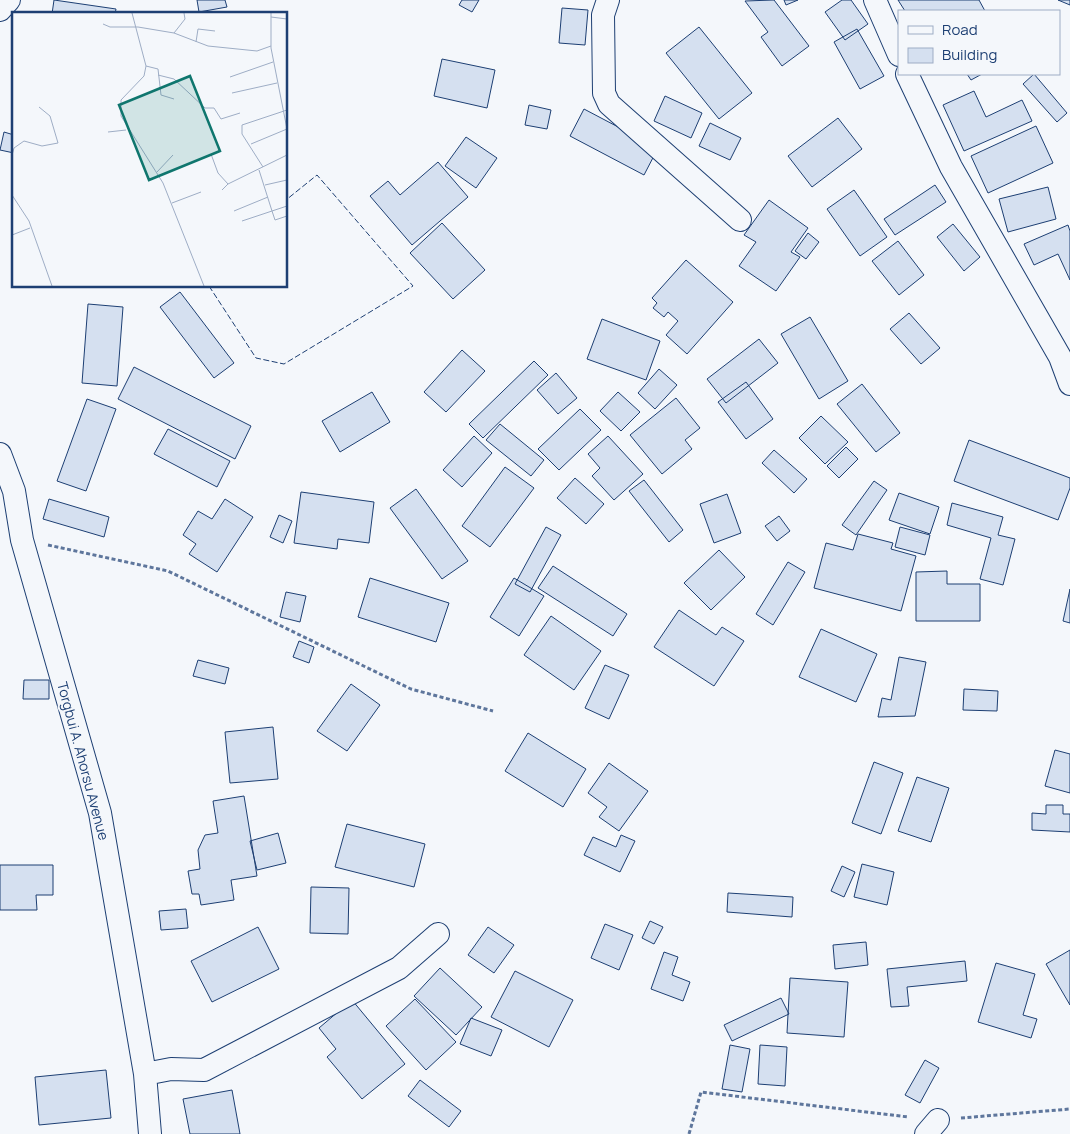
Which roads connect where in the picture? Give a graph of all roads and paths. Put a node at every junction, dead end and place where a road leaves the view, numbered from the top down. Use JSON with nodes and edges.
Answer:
{"nodes":[{"id":1,"x":9,"y":0,"type":"edge"},
{"id":2,"x":608,"y":0,"type":"edge"},
{"id":3,"x":875,"y":0,"type":"edge"},
{"id":4,"x":0,"y":10,"type":"edge"},
{"id":5,"x":898,"y":52,"type":"edge"},
{"id":6,"x":907,"y":75,"type":"edge"},
{"id":7,"x":740,"y":220,"type":"dead end"},
{"id":8,"x":1070,"y":384,"type":"edge"},
{"id":9,"x":0,"y":454,"type":"edge"},
{"id":10,"x":22,"y":540,"type":"junction"},
{"id":11,"x":493,"y":711,"type":"dead end"},
{"id":12,"x":438,"y":934,"type":"dead end"},
{"id":13,"x":145,"y":1074,"type":"junction"},
{"id":14,"x":1070,"y":1109,"type":"edge"},
{"id":15,"x":932,"y":1127,"type":"edge"},
{"id":16,"x":150,"y":1134,"type":"edge"},
{"id":17,"x":689,"y":1134,"type":"edge"}],
"edges":[{"from":1,"to":4,"type":"street"},
{"from":2,"to":7,"type":"street"},
{"from":3,"to":5,"type":"street"},
{"from":6,"to":8,"type":"street"},
{"from":9,"to":10,"type":"street","name":"Torgbui A. Ahorsu Avenue"},
{"from":10,"to":11,"type":"path"},
{"from":10,"to":13,"type":"street","name":"Torgbui A. Ahorsu Avenue"},
{"from":12,"to":13,"type":"street"},
{"from":13,"to":16,"type":"street","name":"Torgbui A. Ahorsu Avenue"},
{"from":14,"to":15,"type":"path"},
{"from":15,"to":17,"type":"path"}]}
